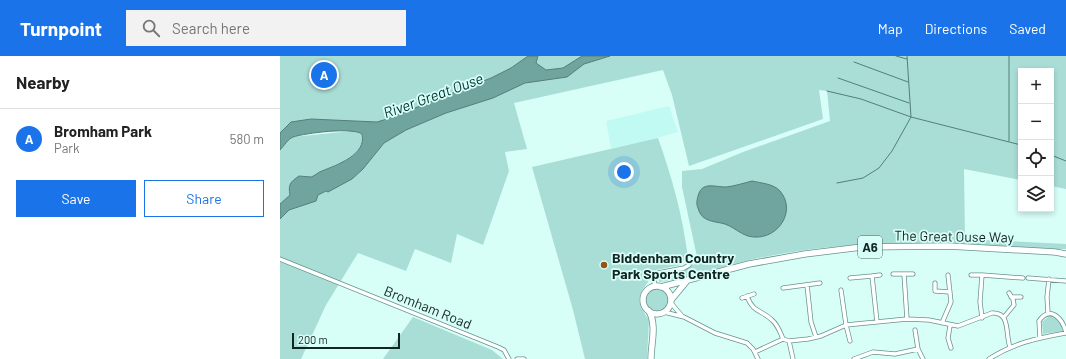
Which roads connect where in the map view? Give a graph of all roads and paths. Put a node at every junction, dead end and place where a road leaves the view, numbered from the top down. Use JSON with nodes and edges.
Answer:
{"nodes":[{"id":1,"x":1066,"y":250,"type":"edge"},
{"id":2,"x":1055,"y":252,"type":"junction"},
{"id":3,"x":1066,"y":254,"type":"edge"},
{"id":4,"x":280,"y":259,"type":"edge"},
{"id":5,"x":689,"y":265,"type":"dead end"},
{"id":6,"x":893,"y":274,"type":"dead end"},
{"id":7,"x":904,"y":274,"type":"junction"},
{"id":8,"x":913,"y":274,"type":"dead end"},
{"id":9,"x":948,"y":275,"type":"dead end"},
{"id":10,"x":971,"y":275,"type":"dead end"},
{"id":11,"x":982,"y":275,"type":"junction"},
{"id":12,"x":872,"y":276,"type":"junction"},
{"id":13,"x":880,"y":276,"type":"dead end"},
{"id":14,"x":850,"y":278,"type":"dead end"},
{"id":15,"x":1023,"y":278,"type":"dead end"},
{"id":16,"x":1028,"y":278,"type":"dead end"},
{"id":17,"x":1049,"y":279,"type":"junction"},
{"id":18,"x":687,"y":281,"type":"junction"},
{"id":19,"x":1066,"y":281,"type":"edge"},
{"id":20,"x":820,"y":283,"type":"dead end"},
{"id":21,"x":934,"y":283,"type":"dead end"},
{"id":22,"x":807,"y":285,"type":"junction"},
{"id":23,"x":658,"y":287,"type":"junction"},
{"id":24,"x":783,"y":288,"type":"dead end"},
{"id":25,"x":841,"y":290,"type":"dead end"},
{"id":26,"x":950,"y":292,"type":"junction"},
{"id":27,"x":1009,"y":293,"type":"dead end"},
{"id":28,"x":754,"y":294,"type":"dead end"},
{"id":29,"x":747,"y":296,"type":"junction"},
{"id":30,"x":1012,"y":297,"type":"junction"},
{"id":31,"x":1021,"y":297,"type":"dead end"},
{"id":32,"x":742,"y":298,"type":"dead end"},
{"id":33,"x":671,"y":302,"type":"junction"},
{"id":34,"x":648,"y":311,"type":"junction"},
{"id":35,"x":663,"y":313,"type":"junction"},
{"id":36,"x":1048,"y":313,"type":"junction"},
{"id":37,"x":684,"y":317,"type":"junction"},
{"id":38,"x":1004,"y":317,"type":"junction"},
{"id":39,"x":982,"y":318,"type":"junction"},
{"id":40,"x":907,"y":319,"type":"junction"},
{"id":41,"x":877,"y":322,"type":"junction"},
{"id":42,"x":942,"y":324,"type":"junction"},
{"id":43,"x":846,"y":325,"type":"junction"},
{"id":44,"x":950,"y":326,"type":"junction"},
{"id":45,"x":653,"y":328,"type":"junction"},
{"id":46,"x":915,"y":330,"type":"dead end"},
{"id":47,"x":1066,"y":332,"type":"edge"},
{"id":48,"x":816,"y":337,"type":"junction"},
{"id":49,"x":1040,"y":338,"type":"junction"},
{"id":50,"x":783,"y":339,"type":"junction"},
{"id":51,"x":789,"y":341,"type":"junction"},
{"id":52,"x":850,"y":341,"type":"dead end"},
{"id":53,"x":1010,"y":347,"type":"junction"},
{"id":54,"x":951,"y":348,"type":"dead end"},
{"id":55,"x":918,"y":349,"type":"junction"},
{"id":56,"x":755,"y":352,"type":"junction"},
{"id":57,"x":997,"y":354,"type":"junction"},
{"id":58,"x":509,"y":359,"type":"edge"},
{"id":59,"x":517,"y":359,"type":"edge"},
{"id":60,"x":524,"y":359,"type":"edge"},
{"id":61,"x":652,"y":359,"type":"edge"},
{"id":62,"x":758,"y":359,"type":"edge"},
{"id":63,"x":793,"y":359,"type":"edge"},
{"id":64,"x":854,"y":359,"type":"edge"},
{"id":65,"x":923,"y":359,"type":"edge"},
{"id":66,"x":989,"y":359,"type":"edge"},
{"id":67,"x":999,"y":359,"type":"edge"}],
"edges":[{"from":1,"to":2,"type":"highway","name":"The Great Ouse Way","number":"A6"},
{"from":2,"to":3,"type":"highway","name":"The Great Ouse Way","number":"A6"},
{"from":2,"to":18,"type":"highway","name":"The Great Ouse Way","number":"A6"},
{"from":4,"to":58,"type":"street","name":"Bromham Road"},
{"from":5,"to":23,"type":"street"},
{"from":6,"to":7,"type":"street"},
{"from":7,"to":8,"type":"street"},
{"from":7,"to":40,"type":"street"},
{"from":9,"to":26,"type":"street"},
{"from":10,"to":11,"type":"street"},
{"from":11,"to":15,"type":"street"},
{"from":11,"to":39,"type":"street"},
{"from":12,"to":13,"type":"street"},
{"from":12,"to":14,"type":"street"},
{"from":12,"to":41,"type":"street"},
{"from":16,"to":17,"type":"street"},
{"from":17,"to":19,"type":"street"},
{"from":17,"to":36,"type":"street"},
{"from":18,"to":23,"type":"highway","name":"The Great Ouse Way","number":"A6"},
{"from":18,"to":33,"type":"highway"},
{"from":20,"to":22,"type":"street"},
{"from":21,"to":26,"type":"street"},
{"from":22,"to":24,"type":"street"},
{"from":22,"to":48,"type":"street"},
{"from":23,"to":33,"type":"highway"},
{"from":23,"to":34,"type":"highway"},
{"from":25,"to":43,"type":"street"},
{"from":26,"to":42,"type":"street"},
{"from":27,"to":30,"type":"street"},
{"from":28,"to":29,"type":"street"},
{"from":29,"to":32,"type":"street"},
{"from":29,"to":50,"type":"street"},
{"from":30,"to":31,"type":"street"},
{"from":30,"to":38,"type":"street"},
{"from":33,"to":35,"type":"highway"},
{"from":33,"to":37,"type":"street"},
{"from":34,"to":35,"type":"highway"},
{"from":34,"to":45,"type":"highway"},
{"from":35,"to":37,"type":"street"},
{"from":35,"to":45,"type":"highway"},
{"from":36,"to":47,"type":"street"},
{"from":36,"to":49,"type":"street"},
{"from":37,"to":56,"type":"street"},
{"from":38,"to":39,"type":"street"},
{"from":38,"to":53,"type":"street"},
{"from":39,"to":44,"type":"street"},
{"from":40,"to":41,"type":"street"},
{"from":40,"to":42,"type":"street"},
{"from":41,"to":43,"type":"street"},
{"from":42,"to":44,"type":"street"},
{"from":43,"to":48,"type":"street"},
{"from":43,"to":52,"type":"street"},
{"from":44,"to":54,"type":"street"},
{"from":45,"to":61,"type":"highway"},
{"from":46,"to":55,"type":"street"},
{"from":47,"to":49,"type":"street"},
{"from":48,"to":51,"type":"street"},
{"from":49,"to":53,"type":"street"},
{"from":50,"to":51,"type":"street"},
{"from":50,"to":56,"type":"street"},
{"from":51,"to":63,"type":"street"},
{"from":53,"to":57,"type":"street"},
{"from":55,"to":64,"type":"street"},
{"from":55,"to":65,"type":"street"},
{"from":56,"to":62,"type":"street"},
{"from":57,"to":66,"type":"street"},
{"from":57,"to":67,"type":"street"},
{"from":59,"to":60,"type":"street"}]}
